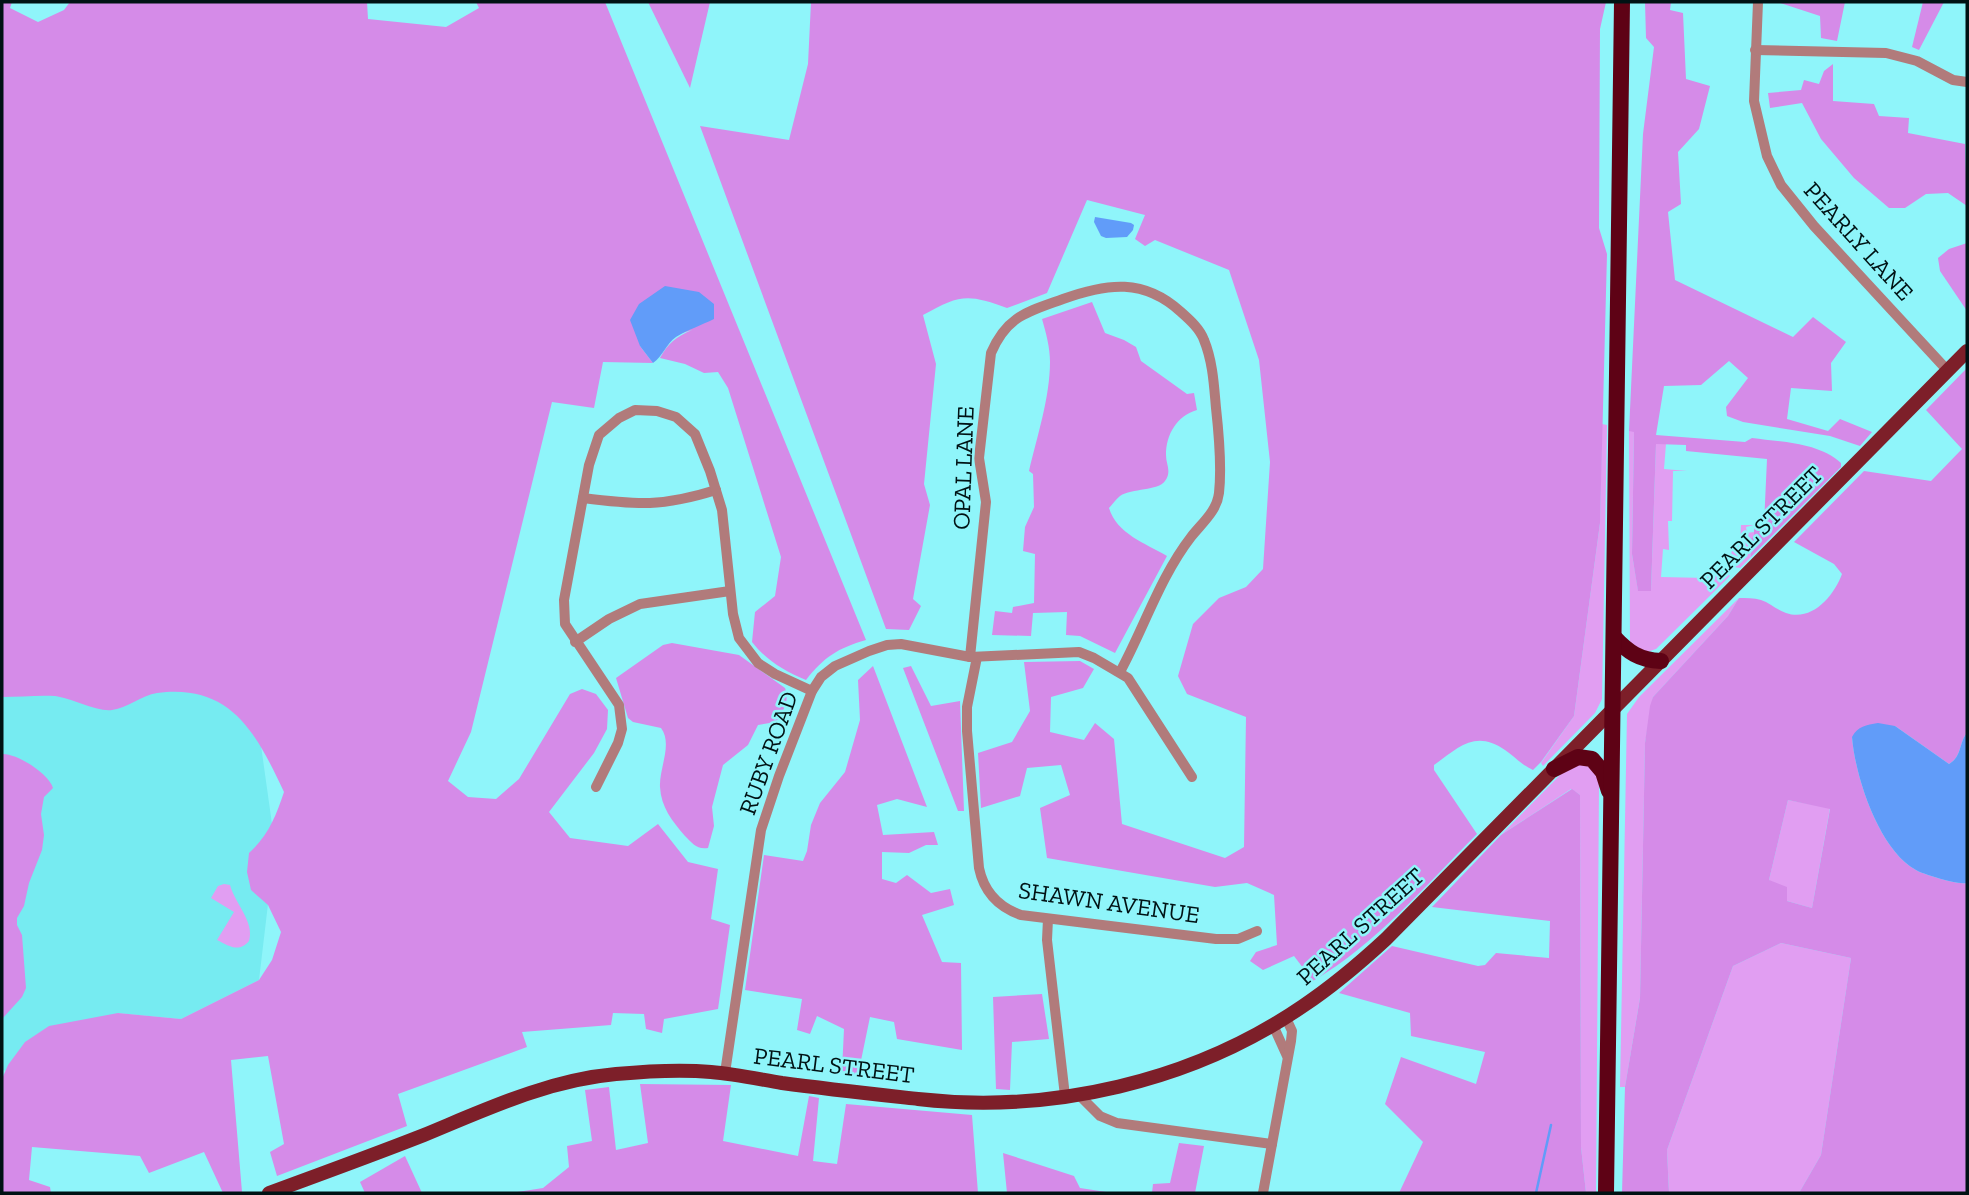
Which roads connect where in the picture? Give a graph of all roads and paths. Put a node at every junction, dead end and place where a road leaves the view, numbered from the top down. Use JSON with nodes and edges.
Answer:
{"nodes":[{"id":1,"x":1622,"y":2,"type":"edge"},
{"id":2,"x":1758,"y":2,"type":"edge"},
{"id":3,"x":1755,"y":50,"type":"junction"},
{"id":4,"x":1967,"y":82,"type":"edge"},
{"id":5,"x":1967,"y":351,"type":"edge"},
{"id":6,"x":1948,"y":371,"type":"junction"},
{"id":7,"x":716,"y":490,"type":"junction"},
{"id":8,"x":583,"y":498,"type":"junction"},
{"id":9,"x":730,"y":591,"type":"junction"},
{"id":10,"x":1614,"y":637,"type":"junction"},
{"id":11,"x":575,"y":642,"type":"junction"},
{"id":12,"x":973,"y":657,"type":"junction"},
{"id":13,"x":1661,"y":661,"type":"junction"},
{"id":14,"x":1119,"y":672,"type":"junction"},
{"id":15,"x":812,"y":691,"type":"junction"},
{"id":16,"x":1614,"y":708,"type":"junction"},
{"id":17,"x":1554,"y":769,"type":"junction"},
{"id":18,"x":1192,"y":777,"type":"dead end"},
{"id":19,"x":596,"y":787,"type":"dead end"},
{"id":20,"x":1612,"y":801,"type":"junction"},
{"id":21,"x":1048,"y":919,"type":"junction"},
{"id":22,"x":1257,"y":931,"type":"dead end"},
{"id":23,"x":1286,"y":1018,"type":"junction"},
{"id":24,"x":1273,"y":1026,"type":"junction"},
{"id":25,"x":1288,"y":1059,"type":"junction"},
{"id":26,"x":725,"y":1073,"type":"junction"},
{"id":27,"x":1071,"y":1095,"type":"junction"},
{"id":28,"x":1272,"y":1144,"type":"junction"},
{"id":29,"x":269,"y":1193,"type":"edge"},
{"id":30,"x":1263,"y":1193,"type":"edge"},
{"id":31,"x":1606,"y":1193,"type":"edge"}],
"edges":[{"from":1,"to":10,"type":"highway"},
{"from":2,"to":3,"type":"street","name":"PEARLY LANE"},
{"from":3,"to":4,"type":"street"},
{"from":3,"to":6,"type":"street","name":"PEARLY LANE"},
{"from":5,"to":6,"type":"main road","name":"PEARL STREET"},
{"from":6,"to":13,"type":"main road","name":"PEARL STREET"},
{"from":7,"to":8,"type":"street"},
{"from":7,"to":8,"type":"street"},
{"from":7,"to":9,"type":"street"},
{"from":8,"to":11,"type":"street"},
{"from":9,"to":11,"type":"street"},
{"from":9,"to":15,"type":"street"},
{"from":10,"to":13,"type":"highway"},
{"from":10,"to":16,"type":"highway"},
{"from":11,"to":19,"type":"street"},
{"from":12,"to":14,"type":"street","name":"RUBY ROAD"},
{"from":12,"to":14,"type":"street","name":"OPAL LANE"},
{"from":12,"to":15,"type":"street","name":"RUBY ROAD"},
{"from":12,"to":21,"type":"street","name":"SHAWN AVENUE"},
{"from":13,"to":16,"type":"main road","name":"PEARL STREET"},
{"from":14,"to":18,"type":"street","name":"RUBY ROAD"},
{"from":15,"to":26,"type":"street","name":"RUBY ROAD"},
{"from":16,"to":17,"type":"main road","name":"PEARL STREET"},
{"from":16,"to":20,"type":"highway"},
{"from":17,"to":20,"type":"highway"},
{"from":17,"to":23,"type":"main road","name":"PEARL STREET"},
{"from":20,"to":31,"type":"highway"},
{"from":21,"to":22,"type":"street","name":"SHAWN AVENUE"},
{"from":21,"to":27,"type":"street"},
{"from":23,"to":24,"type":"main road","name":"PEARL STREET"},
{"from":23,"to":25,"type":"street"},
{"from":24,"to":25,"type":"street"},
{"from":24,"to":27,"type":"main road","name":"PEARL STREET"},
{"from":25,"to":28,"type":"street"},
{"from":26,"to":27,"type":"main road","name":"PEARL STREET"},
{"from":26,"to":29,"type":"main road","name":"PEARL STREET"},
{"from":27,"to":28,"type":"street"},
{"from":28,"to":30,"type":"street"}]}
